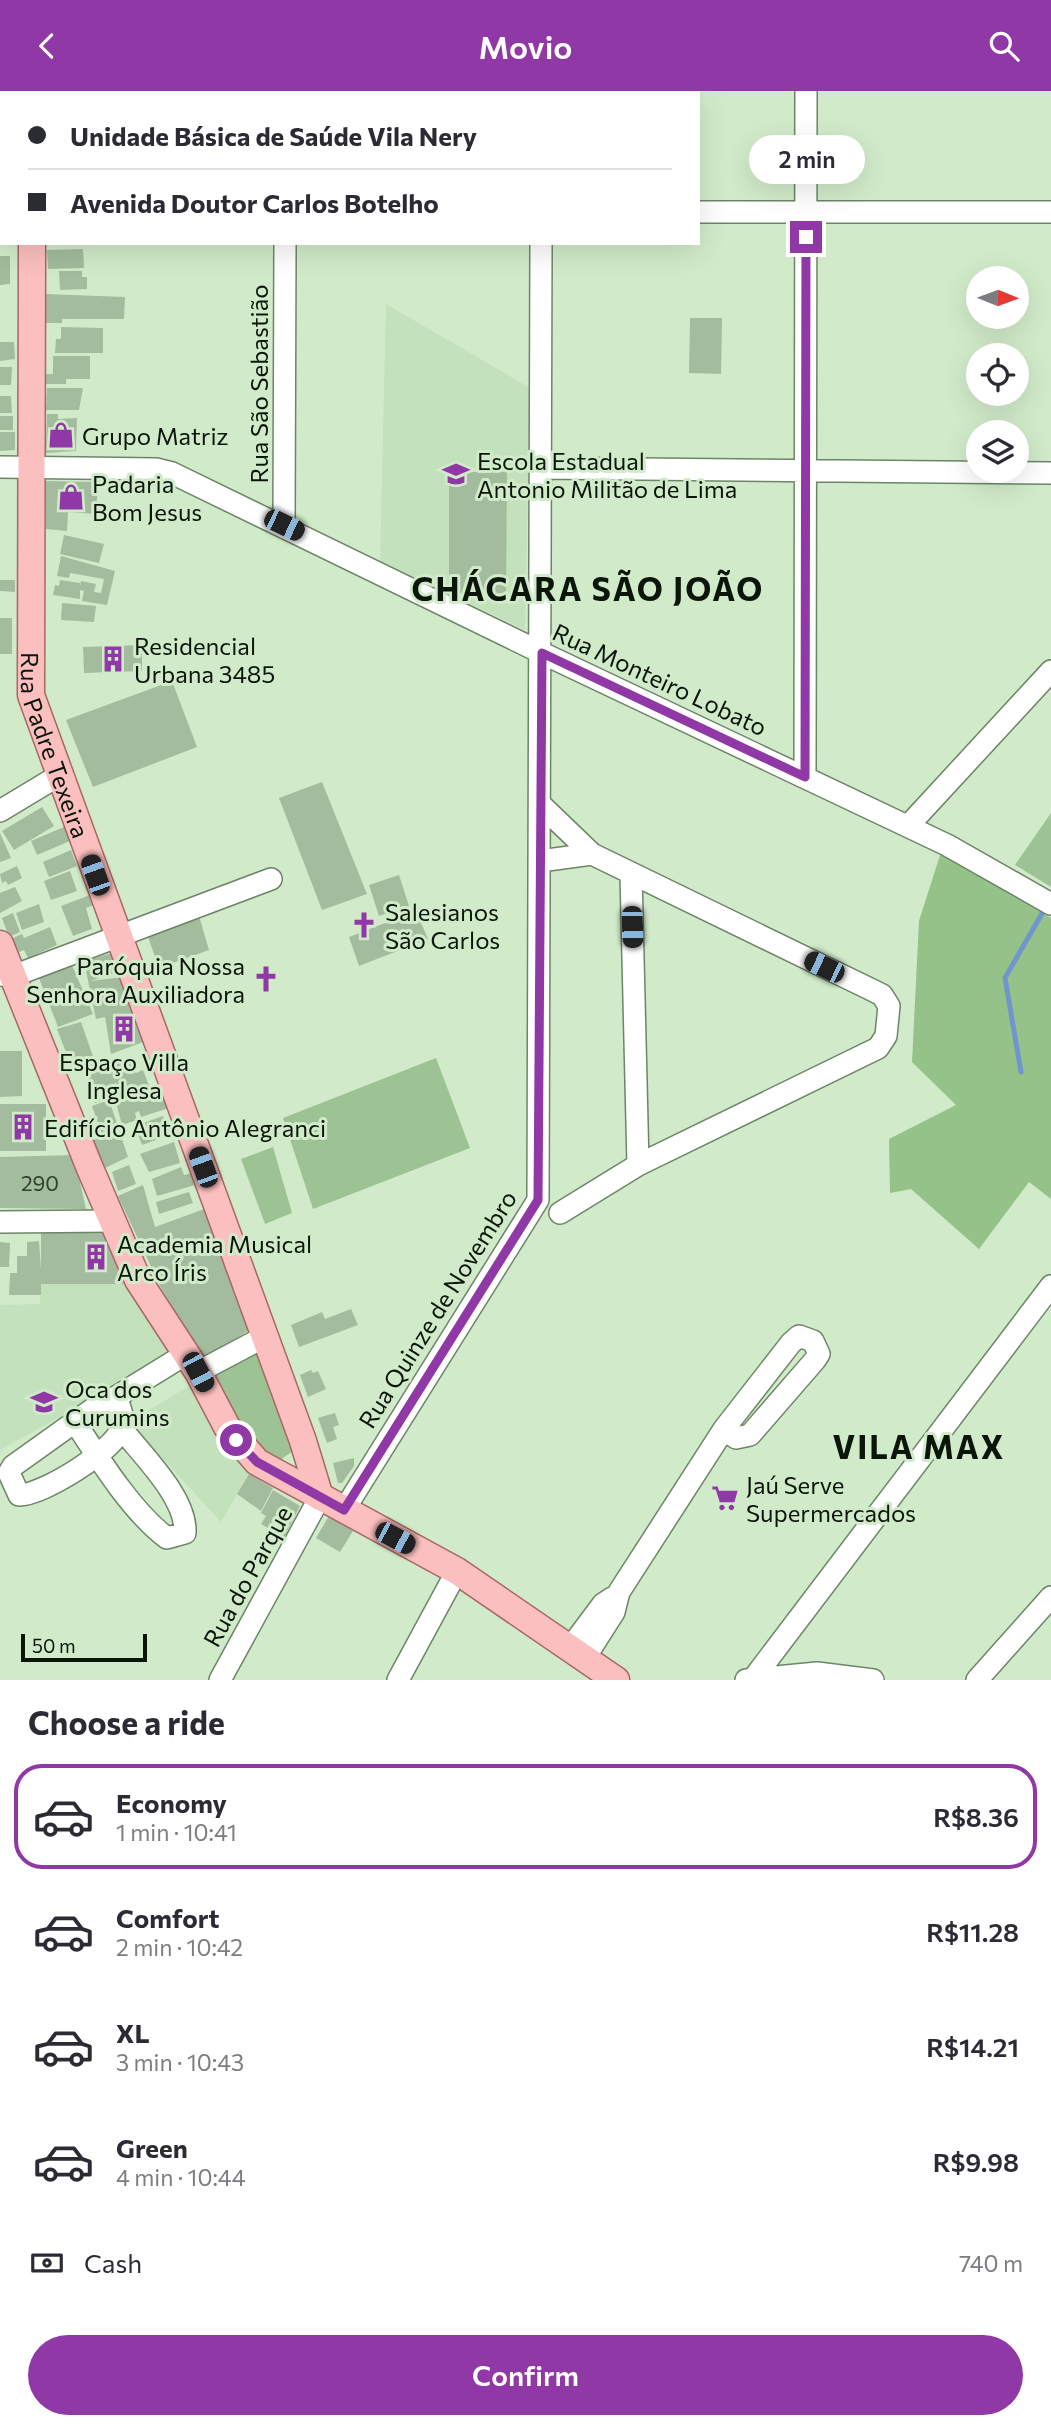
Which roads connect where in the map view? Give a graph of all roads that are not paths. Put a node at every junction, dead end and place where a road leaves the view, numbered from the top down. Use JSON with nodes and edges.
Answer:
{"nodes":[{"id":1,"x":806,"y":91,"type":"edge"},
{"id":2,"x":806,"y":211,"type":"junction"},
{"id":3,"x":700,"y":212,"type":"edge"},
{"id":4,"x":1051,"y":212,"type":"edge"},
{"id":5,"x":32,"y":245,"type":"edge"},
{"id":6,"x":285,"y":245,"type":"edge"},
{"id":7,"x":541,"y":245,"type":"edge"},
{"id":8,"x":0,"y":467,"type":"edge"},
{"id":9,"x":30,"y":468,"type":"junction"},
{"id":10,"x":540,"y":468,"type":"junction"},
{"id":11,"x":806,"y":470,"type":"junction"},
{"id":12,"x":1051,"y":473,"type":"edge"},
{"id":13,"x":284,"y":525,"type":"junction"},
{"id":14,"x":542,"y":653,"type":"junction"},
{"id":15,"x":1051,"y":671,"type":"edge"},
{"id":16,"x":58,"y":776,"type":"junction"},
{"id":17,"x":805,"y":777,"type":"junction"},
{"id":18,"x":540,"y":804,"type":"junction"},
{"id":19,"x":0,"y":811,"type":"edge"},
{"id":20,"x":908,"y":826,"type":"junction"},
{"id":21,"x":592,"y":854,"type":"junction"},
{"id":22,"x":541,"y":861,"type":"junction"},
{"id":23,"x":631,"y":874,"type":"junction"},
{"id":24,"x":271,"y":879,"type":"dead end"},
{"id":25,"x":1051,"y":904,"type":"edge"},
{"id":26,"x":117,"y":934,"type":"junction"},
{"id":27,"x":0,"y":944,"type":"edge"},
{"id":28,"x":6,"y":975,"type":"edge"},
{"id":29,"x":638,"y":1165,"type":"junction"},
{"id":30,"x":560,"y":1213,"type":"dead end"},
{"id":31,"x":114,"y":1221,"type":"junction"},
{"id":32,"x":0,"y":1222,"type":"edge"},
{"id":33,"x":1051,"y":1286,"type":"edge"},
{"id":34,"x":264,"y":1337,"type":"junction"},
{"id":35,"x":192,"y":1363,"type":"junction"},
{"id":36,"x":116,"y":1397,"type":"junction"},
{"id":37,"x":75,"y":1422,"type":"junction"},
{"id":38,"x":121,"y":1428,"type":"junction"},
{"id":39,"x":724,"y":1429,"type":"junction"},
{"id":40,"x":303,"y":1441,"type":"junction"},
{"id":41,"x":96,"y":1454,"type":"junction"},
{"id":42,"x":265,"y":1466,"type":"junction"},
{"id":43,"x":320,"y":1497,"type":"junction"},
{"id":44,"x":344,"y":1510,"type":"junction"},
{"id":45,"x":457,"y":1571,"type":"junction"},
{"id":46,"x":1051,"y":1597,"type":"edge"},
{"id":47,"x":577,"y":1653,"type":"junction"},
{"id":48,"x":748,"y":1679,"type":"edge"},
{"id":49,"x":220,"y":1680,"type":"edge"},
{"id":50,"x":398,"y":1680,"type":"edge"},
{"id":51,"x":616,"y":1680,"type":"edge"},
{"id":52,"x":873,"y":1680,"type":"edge"},
{"id":53,"x":977,"y":1680,"type":"edge"}],
"edges":[{"from":1,"to":2,"type":"street"},
{"from":2,"to":3,"type":"street"},
{"from":2,"to":4,"type":"street"},
{"from":2,"to":11,"type":"street"},
{"from":5,"to":9,"type":"main road","name":"Rua Padre Texeira"},
{"from":6,"to":13,"type":"street","name":"Rua São Sebastião"},
{"from":7,"to":10,"type":"street","name":"Rua Quinze de Novembro"},
{"from":8,"to":9,"type":"street","name":"Rua Monteiro Lobato"},
{"from":9,"to":13,"type":"street","name":"Rua Monteiro Lobato"},
{"from":9,"to":16,"type":"main road","name":"Rua Padre Texeira"},
{"from":10,"to":11,"type":"street"},
{"from":10,"to":14,"type":"street","name":"Rua Quinze de Novembro"},
{"from":11,"to":12,"type":"street"},
{"from":11,"to":17,"type":"street"},
{"from":13,"to":14,"type":"street","name":"Rua Monteiro Lobato"},
{"from":14,"to":17,"type":"street","name":"Rua Monteiro Lobato"},
{"from":14,"to":18,"type":"street","name":"Rua Quinze de Novembro"},
{"from":15,"to":20,"type":"street"},
{"from":16,"to":19,"type":"street"},
{"from":16,"to":26,"type":"main road","name":"Rua Padre Texeira"},
{"from":17,"to":20,"type":"street","name":"Rua Monteiro Lobato"},
{"from":18,"to":21,"type":"street"},
{"from":18,"to":22,"type":"street","name":"Rua Quinze de Novembro"},
{"from":20,"to":25,"type":"street","name":"Rua Monteiro Lobato"},
{"from":21,"to":22,"type":"street"},
{"from":21,"to":23,"type":"street"},
{"from":22,"to":44,"type":"street","name":"Rua Quinze de Novembro"},
{"from":23,"to":29,"type":"street"},
{"from":23,"to":29,"type":"street"},
{"from":24,"to":26,"type":"street"},
{"from":26,"to":28,"type":"street"},
{"from":26,"to":34,"type":"main road","name":"Rua Padre Texeira"},
{"from":27,"to":28,"type":"main road"},
{"from":28,"to":31,"type":"main road"},
{"from":29,"to":30,"type":"street"},
{"from":31,"to":32,"type":"street"},
{"from":31,"to":35,"type":"main road"},
{"from":33,"to":48,"type":"street"},
{"from":34,"to":35,"type":"street"},
{"from":34,"to":40,"type":"main road","name":"Rua Padre Texeira"},
{"from":35,"to":36,"type":"street"},
{"from":35,"to":42,"type":"main road"},
{"from":36,"to":37,"type":"street"},
{"from":36,"to":38,"type":"street"},
{"from":37,"to":41,"type":"street"},
{"from":37,"to":41,"type":"street"},
{"from":38,"to":41,"type":"street"},
{"from":38,"to":41,"type":"street"},
{"from":39,"to":39,"type":"street"},
{"from":39,"to":47,"type":"street"},
{"from":40,"to":42,"type":"main road"},
{"from":40,"to":43,"type":"main road","name":"Rua Padre Texeira"},
{"from":42,"to":43,"type":"main road"},
{"from":43,"to":44,"type":"main road"},
{"from":43,"to":49,"type":"street","name":"Rua do Parque"},
{"from":44,"to":45,"type":"main road"},
{"from":45,"to":47,"type":"main road"},
{"from":45,"to":50,"type":"street"},
{"from":46,"to":53,"type":"street"},
{"from":47,"to":51,"type":"main road"},
{"from":48,"to":52,"type":"street"}]}
